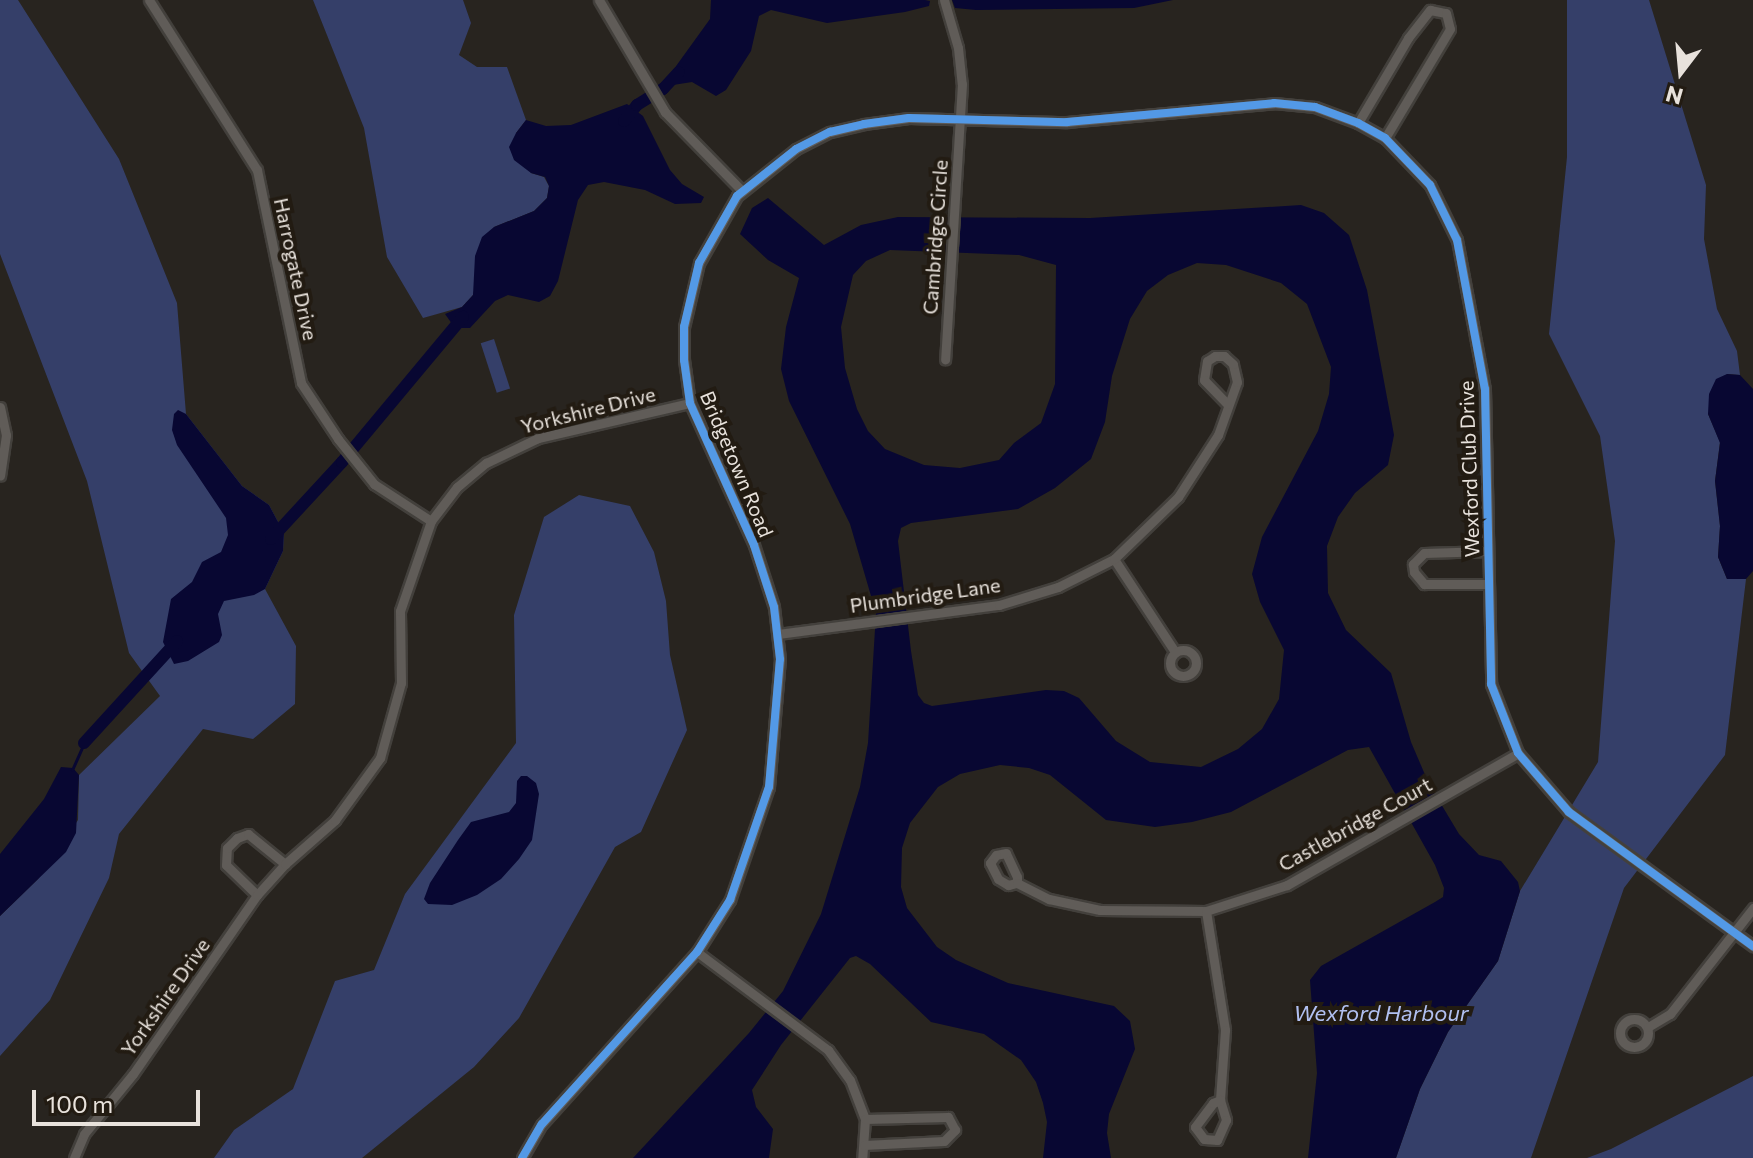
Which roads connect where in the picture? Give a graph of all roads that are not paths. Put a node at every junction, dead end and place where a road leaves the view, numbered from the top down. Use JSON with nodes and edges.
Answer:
{"nodes":[{"id":1,"x":149,"y":0,"type":"edge"},
{"id":2,"x":599,"y":0,"type":"edge"},
{"id":3,"x":944,"y":0,"type":"edge"},
{"id":4,"x":960,"y":119,"type":"junction"},
{"id":5,"x":1358,"y":123,"type":"junction"},
{"id":6,"x":1385,"y":138,"type":"junction"},
{"id":7,"x":742,"y":191,"type":"junction"},
{"id":8,"x":945,"y":359,"type":"dead end"},
{"id":9,"x":690,"y":403,"type":"junction"},
{"id":10,"x":1227,"y":404,"type":"junction"},
{"id":11,"x":0,"y":407,"type":"edge"},
{"id":12,"x":0,"y":476,"type":"edge"},
{"id":13,"x":431,"y":521,"type":"junction"},
{"id":14,"x":1488,"y":551,"type":"junction"},
{"id":15,"x":1114,"y":559,"type":"junction"},
{"id":16,"x":1489,"y":584,"type":"junction"},
{"id":17,"x":778,"y":634,"type":"junction"},
{"id":18,"x":1175,"y":652,"type":"dead end"},
{"id":19,"x":1518,"y":753,"type":"junction"},
{"id":20,"x":285,"y":864,"type":"junction"},
{"id":21,"x":1017,"y":883,"type":"dead end"},
{"id":22,"x":257,"y":895,"type":"junction"},
{"id":23,"x":1753,"y":908,"type":"edge"},
{"id":24,"x":1206,"y":911,"type":"junction"},
{"id":25,"x":1735,"y":929,"type":"junction"},
{"id":26,"x":1753,"y":946,"type":"edge"},
{"id":27,"x":697,"y":952,"type":"junction"},
{"id":28,"x":1648,"y":1027,"type":"dead end"},
{"id":29,"x":1220,"y":1100,"type":"dead end"},
{"id":30,"x":865,"y":1119,"type":"junction"},
{"id":31,"x":864,"y":1145,"type":"junction"},
{"id":32,"x":74,"y":1158,"type":"edge"},
{"id":33,"x":522,"y":1158,"type":"edge"},
{"id":34,"x":862,"y":1158,"type":"edge"}],
"edges":[{"from":1,"to":13,"type":"street","name":"Harrogate Drive"},
{"from":2,"to":7,"type":"street"},
{"from":3,"to":4,"type":"street","name":"Cambridge Circle"},
{"from":4,"to":5,"type":"street","name":"Wexford Club Drive"},
{"from":4,"to":7,"type":"street","name":"Wexford Club Drive"},
{"from":4,"to":8,"type":"street","name":"Cambridge Circle"},
{"from":5,"to":6,"type":"street","name":"Wexford Club Drive"},
{"from":5,"to":6,"type":"street"},
{"from":6,"to":14,"type":"street","name":"Wexford Club Drive"},
{"from":7,"to":9,"type":"street","name":"Bridgetown Road"},
{"from":9,"to":13,"type":"street","name":"Yorkshire Drive"},
{"from":9,"to":17,"type":"street","name":"Bridgetown Road"},
{"from":10,"to":10,"type":"street","name":"Plumbridge Lane"},
{"from":10,"to":15,"type":"street","name":"Plumbridge Lane"},
{"from":11,"to":12,"type":"street"},
{"from":13,"to":20,"type":"street","name":"Yorkshire Drive"},
{"from":14,"to":16,"type":"street","name":"Wexford Club Drive"},
{"from":14,"to":16,"type":"street"},
{"from":15,"to":17,"type":"street","name":"Plumbridge Lane"},
{"from":15,"to":18,"type":"street"},
{"from":16,"to":19,"type":"street","name":"Wexford Club Drive"},
{"from":17,"to":27,"type":"street","name":"Bridgetown Road"},
{"from":19,"to":24,"type":"street","name":"Castlebridge Court"},
{"from":19,"to":25,"type":"street","name":"Wexford Club Drive"},
{"from":20,"to":22,"type":"street","name":"Yorkshire Drive"},
{"from":20,"to":22,"type":"street"},
{"from":21,"to":24,"type":"street","name":"Castlebridge Court"},
{"from":22,"to":32,"type":"street","name":"Yorkshire Drive"},
{"from":23,"to":25,"type":"street"},
{"from":24,"to":29,"type":"street"},
{"from":25,"to":26,"type":"street","name":"Wexford Club Drive"},
{"from":25,"to":28,"type":"street"},
{"from":27,"to":30,"type":"street"},
{"from":27,"to":33,"type":"street","name":"Bridgetown Road"},
{"from":30,"to":31,"type":"street"},
{"from":30,"to":31,"type":"street"},
{"from":31,"to":34,"type":"street"}]}
